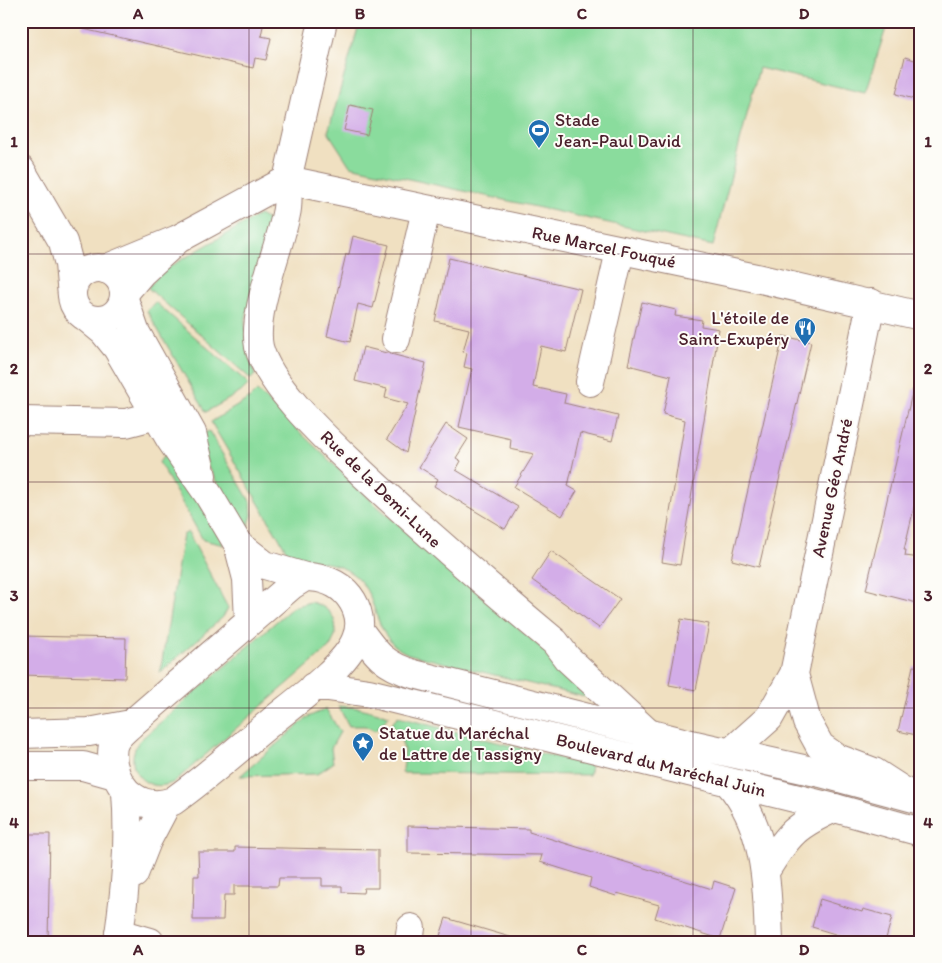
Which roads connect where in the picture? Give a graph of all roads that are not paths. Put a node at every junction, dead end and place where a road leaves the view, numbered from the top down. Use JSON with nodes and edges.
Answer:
{"nodes":[{"id":1,"x":323,"y":21,"type":"edge"},
{"id":2,"x":21,"y":170,"type":"edge"},
{"id":3,"x":286,"y":180,"type":"junction"},
{"id":4,"x":426,"y":210,"type":"junction"},
{"id":5,"x":178,"y":239,"type":"junction"},
{"id":6,"x":63,"y":242,"type":"junction"},
{"id":7,"x":620,"y":251,"type":"junction"},
{"id":8,"x":104,"y":268,"type":"junction"},
{"id":9,"x":125,"y":296,"type":"junction"},
{"id":10,"x":871,"y":303,"type":"junction"},
{"id":11,"x":79,"y":307,"type":"junction"},
{"id":12,"x":921,"y":316,"type":"edge"},
{"id":13,"x":396,"y":339,"type":"dead end"},
{"id":14,"x":590,"y":382,"type":"dead end"},
{"id":15,"x":157,"y":415,"type":"junction"},
{"id":16,"x":21,"y":421,"type":"edge"},
{"id":17,"x":208,"y":494,"type":"junction"},
{"id":18,"x":238,"y":544,"type":"junction"},
{"id":19,"x":305,"y":577,"type":"junction"},
{"id":20,"x":249,"y":621,"type":"junction"},
{"id":21,"x":359,"y":630,"type":"junction"},
{"id":22,"x":794,"y":674,"type":"junction"},
{"id":23,"x":313,"y":687,"type":"junction"},
{"id":24,"x":131,"y":724,"type":"junction"},
{"id":25,"x":646,"y":731,"type":"junction"},
{"id":26,"x":21,"y":734,"type":"edge"},
{"id":27,"x":731,"y":752,"type":"junction"},
{"id":28,"x":21,"y":766,"type":"edge"},
{"id":29,"x":728,"y":782,"type":"junction"},
{"id":30,"x":121,"y":784,"type":"junction"},
{"id":31,"x":917,"y":799,"type":"edge"},
{"id":32,"x":167,"y":803,"type":"junction"},
{"id":33,"x":835,"y":808,"type":"junction"},
{"id":34,"x":921,"y":832,"type":"edge"},
{"id":35,"x":766,"y":870,"type":"junction"},
{"id":36,"x":125,"y":902,"type":"junction"},
{"id":37,"x":119,"y":938,"type":"edge"},
{"id":38,"x":150,"y":942,"type":"edge"},
{"id":39,"x":769,"y":942,"type":"edge"}],
"edges":[{"from":1,"to":3,"type":"street","name":"Rue de la Demi-Lune"},
{"from":2,"to":6,"type":"street"},
{"from":3,"to":4,"type":"street","name":"Rue Marcel Fouqué"},
{"from":3,"to":5,"type":"street"},
{"from":3,"to":25,"type":"street","name":"Rue de la Demi-Lune"},
{"from":4,"to":7,"type":"street","name":"Rue Marcel Fouqué"},
{"from":4,"to":13,"type":"street"},
{"from":5,"to":8,"type":"street"},
{"from":5,"to":9,"type":"street"},
{"from":6,"to":8,"type":"street"},
{"from":6,"to":11,"type":"street"},
{"from":7,"to":10,"type":"street","name":"Rue Marcel Fouqué"},
{"from":7,"to":14,"type":"street"},
{"from":8,"to":9,"type":"street"},
{"from":8,"to":11,"type":"street"},
{"from":9,"to":11,"type":"street"},
{"from":9,"to":17,"type":"street"},
{"from":10,"to":12,"type":"street","name":"Rue Marcel Fouqué"},
{"from":10,"to":22,"type":"street","name":"Avenue Géo André"},
{"from":11,"to":15,"type":"street"},
{"from":15,"to":16,"type":"street"},
{"from":15,"to":17,"type":"street"},
{"from":17,"to":18,"type":"street"},
{"from":18,"to":19,"type":"street"},
{"from":18,"to":20,"type":"street"},
{"from":19,"to":20,"type":"street"},
{"from":19,"to":21,"type":"street"},
{"from":20,"to":24,"type":"street"},
{"from":21,"to":23,"type":"street"},
{"from":21,"to":25,"type":"street","name":"Boulevard du Maréchal Juin"},
{"from":22,"to":27,"type":"street","name":"Avenue Géo André"},
{"from":22,"to":31,"type":"street","name":"Avenue Géo André"},
{"from":23,"to":29,"type":"street","name":"Boulevard du Maréchal Juin"},
{"from":23,"to":32,"type":"street"},
{"from":24,"to":26,"type":"street"},
{"from":24,"to":30,"type":"street"},
{"from":25,"to":27,"type":"street","name":"Boulevard du Maréchal Juin"},
{"from":27,"to":31,"type":"street","name":"Boulevard du Maréchal Juin"},
{"from":28,"to":30,"type":"street"},
{"from":29,"to":33,"type":"street","name":"Boulevard du Maréchal Juin"},
{"from":29,"to":35,"type":"street"},
{"from":30,"to":32,"type":"street"},
{"from":30,"to":36,"type":"street"},
{"from":32,"to":36,"type":"street"},
{"from":33,"to":34,"type":"street","name":"Boulevard du Maréchal Juin"},
{"from":33,"to":35,"type":"street"},
{"from":35,"to":39,"type":"street"},
{"from":36,"to":37,"type":"street"},
{"from":37,"to":38,"type":"street"}]}
